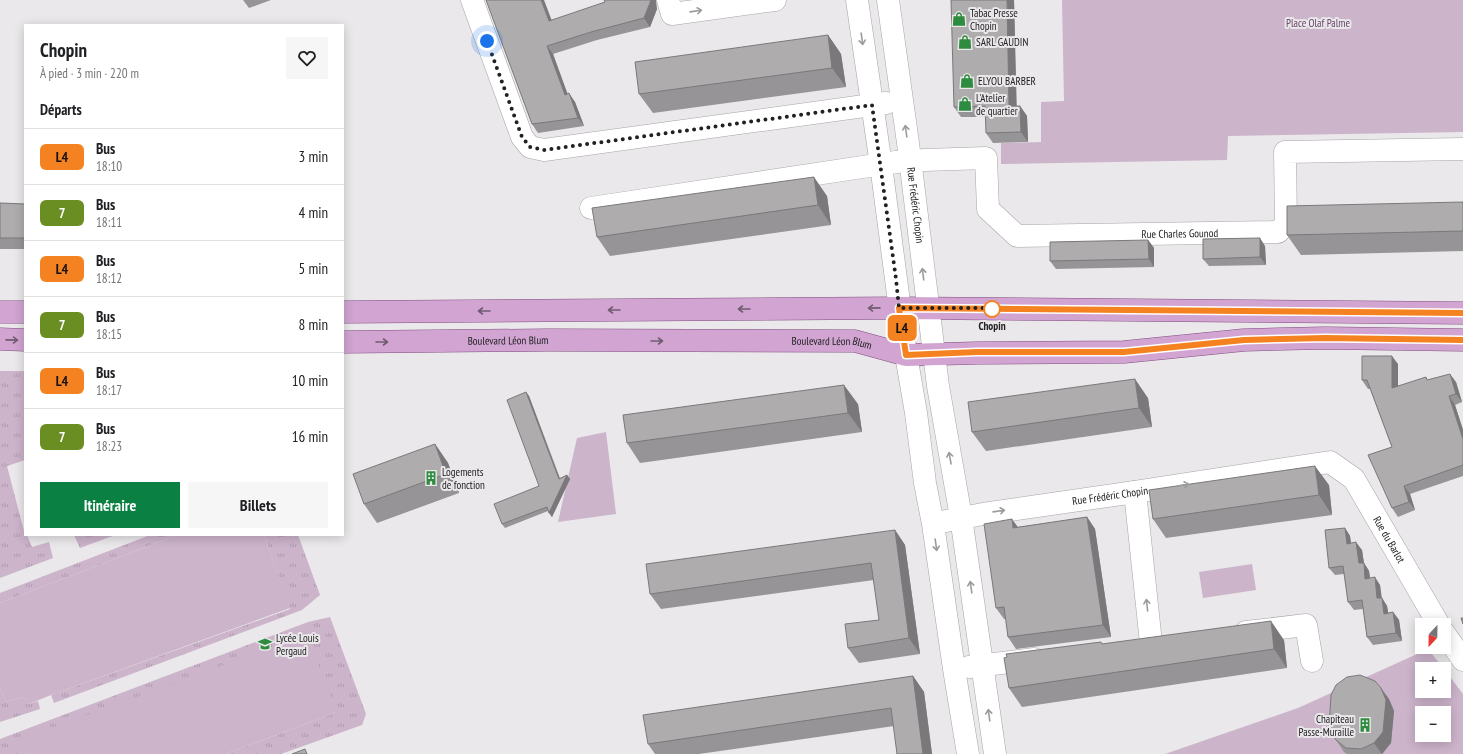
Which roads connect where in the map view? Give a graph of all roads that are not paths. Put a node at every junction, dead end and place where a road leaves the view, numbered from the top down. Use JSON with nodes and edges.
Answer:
{"nodes":[{"id":1,"x":472,"y":0,"type":"edge"},
{"id":2,"x":668,"y":0,"type":"edge"},
{"id":3,"x":775,"y":0,"type":"edge"},
{"id":4,"x":857,"y":0,"type":"edge"},
{"id":5,"x":888,"y":0,"type":"edge"},
{"id":6,"x":902,"y":101,"type":"junction"},
{"id":7,"x":872,"y":105,"type":"junction"},
{"id":8,"x":1463,"y":149,"type":"edge"},
{"id":9,"x":910,"y":160,"type":"junction"},
{"id":10,"x":881,"y":165,"type":"junction"},
{"id":11,"x":591,"y":208,"type":"edge"},
{"id":12,"x":899,"y":308,"type":"junction"},
{"id":13,"x":927,"y":308,"type":"junction"},
{"id":14,"x":0,"y":312,"type":"edge"},
{"id":15,"x":24,"y":312,"type":"edge"},
{"id":16,"x":344,"y":312,"type":"edge"},
{"id":17,"x":1463,"y":313,"type":"edge"},
{"id":18,"x":0,"y":340,"type":"edge"},
{"id":19,"x":24,"y":340,"type":"edge"},
{"id":20,"x":1463,"y":340,"type":"edge"},
{"id":21,"x":344,"y":342,"type":"edge"},
{"id":22,"x":934,"y":354,"type":"junction"},
{"id":23,"x":906,"y":355,"type":"junction"},
{"id":24,"x":941,"y":411,"type":"junction"},
{"id":25,"x":916,"y":413,"type":"junction"},
{"id":26,"x":1330,"y":462,"type":"joint"},
{"id":27,"x":1135,"y":492,"type":"junction"},
{"id":28,"x":961,"y":517,"type":"junction"},
{"id":29,"x":933,"y":524,"type":"junction"},
{"id":30,"x":1435,"y":618,"type":"edge"},
{"id":31,"x":1228,"y":634,"type":"edge"},
{"id":32,"x":1174,"y":641,"type":"edge"},
{"id":33,"x":1151,"y":643,"type":"junction"},
{"id":34,"x":1451,"y":643,"type":"edge"},
{"id":35,"x":1128,"y":646,"type":"edge"},
{"id":36,"x":1052,"y":656,"type":"edge"},
{"id":37,"x":1463,"y":660,"type":"edge"},
{"id":38,"x":1312,"y":661,"type":"dead end"},
{"id":39,"x":982,"y":666,"type":"junction"},
{"id":40,"x":954,"y":669,"type":"junction"},
{"id":41,"x":968,"y":754,"type":"edge"},
{"id":42,"x":995,"y":754,"type":"edge"}],
"edges":[{"from":1,"to":7,"type":"street"},
{"from":2,"to":3,"type":"street","one_way":true},
{"from":4,"to":7,"type":"street","one_way":true},
{"from":5,"to":6,"type":"street","name":"Rue Frédéric Chopin"},
{"from":6,"to":7,"type":"street"},
{"from":9,"to":6,"type":"street","name":"Rue Frédéric Chopin","one_way":true},
{"from":7,"to":10,"type":"street"},
{"from":8,"to":9,"type":"street","name":"Rue Charles Gounod"},
{"from":9,"to":10,"type":"street","name":"Rue Charles Gounod"},
{"from":13,"to":9,"type":"street","name":"Rue Frédéric Chopin","one_way":true},
{"from":10,"to":11,"type":"street"},
{"from":10,"to":12,"type":"street"},
{"from":12,"to":13,"type":"main road"},
{"from":12,"to":16,"type":"main road","one_way":true},
{"from":12,"to":23,"type":"street"},
{"from":13,"to":17,"type":"main road"},
{"from":13,"to":22,"type":"street","name":"Rue Frédéric Chopin"},
{"from":14,"to":15,"type":"main road"},
{"from":18,"to":19,"type":"main road","one_way":true},
{"from":20,"to":22,"type":"main road","name":"Boulevard Léon Blum"},
{"from":21,"to":23,"type":"main road","name":"Boulevard Léon Blum","one_way":true},
{"from":22,"to":23,"type":"main road","name":"Boulevard Léon Blum"},
{"from":22,"to":24,"type":"street","name":"Rue Frédéric Chopin"},
{"from":23,"to":25,"type":"street"},
{"from":24,"to":25,"type":"street"},
{"from":28,"to":24,"type":"street","name":"Rue Frédéric Chopin","one_way":true},
{"from":25,"to":29,"type":"street"},
{"from":27,"to":26,"type":"street","name":"Rue Frédéric Chopin","one_way":true},
{"from":26,"to":30,"type":"street","name":"Rue du Barlot"},
{"from":28,"to":27,"type":"street","name":"Rue Frédéric Chopin","one_way":true},
{"from":33,"to":27,"type":"street","one_way":true},
{"from":28,"to":29,"type":"street","name":"Rue Frédéric Chopin"},
{"from":39,"to":28,"type":"street","name":"Rue Frédéric Chopin","one_way":true},
{"from":29,"to":40,"type":"street","one_way":true},
{"from":31,"to":38,"type":"street"},
{"from":32,"to":33,"type":"street"},
{"from":33,"to":35,"type":"street"},
{"from":34,"to":37,"type":"street"},
{"from":36,"to":39,"type":"street"},
{"from":39,"to":40,"type":"street"},
{"from":42,"to":39,"type":"street","name":"Rue Frédéric Chopin","one_way":true},
{"from":40,"to":41,"type":"street"}]}
